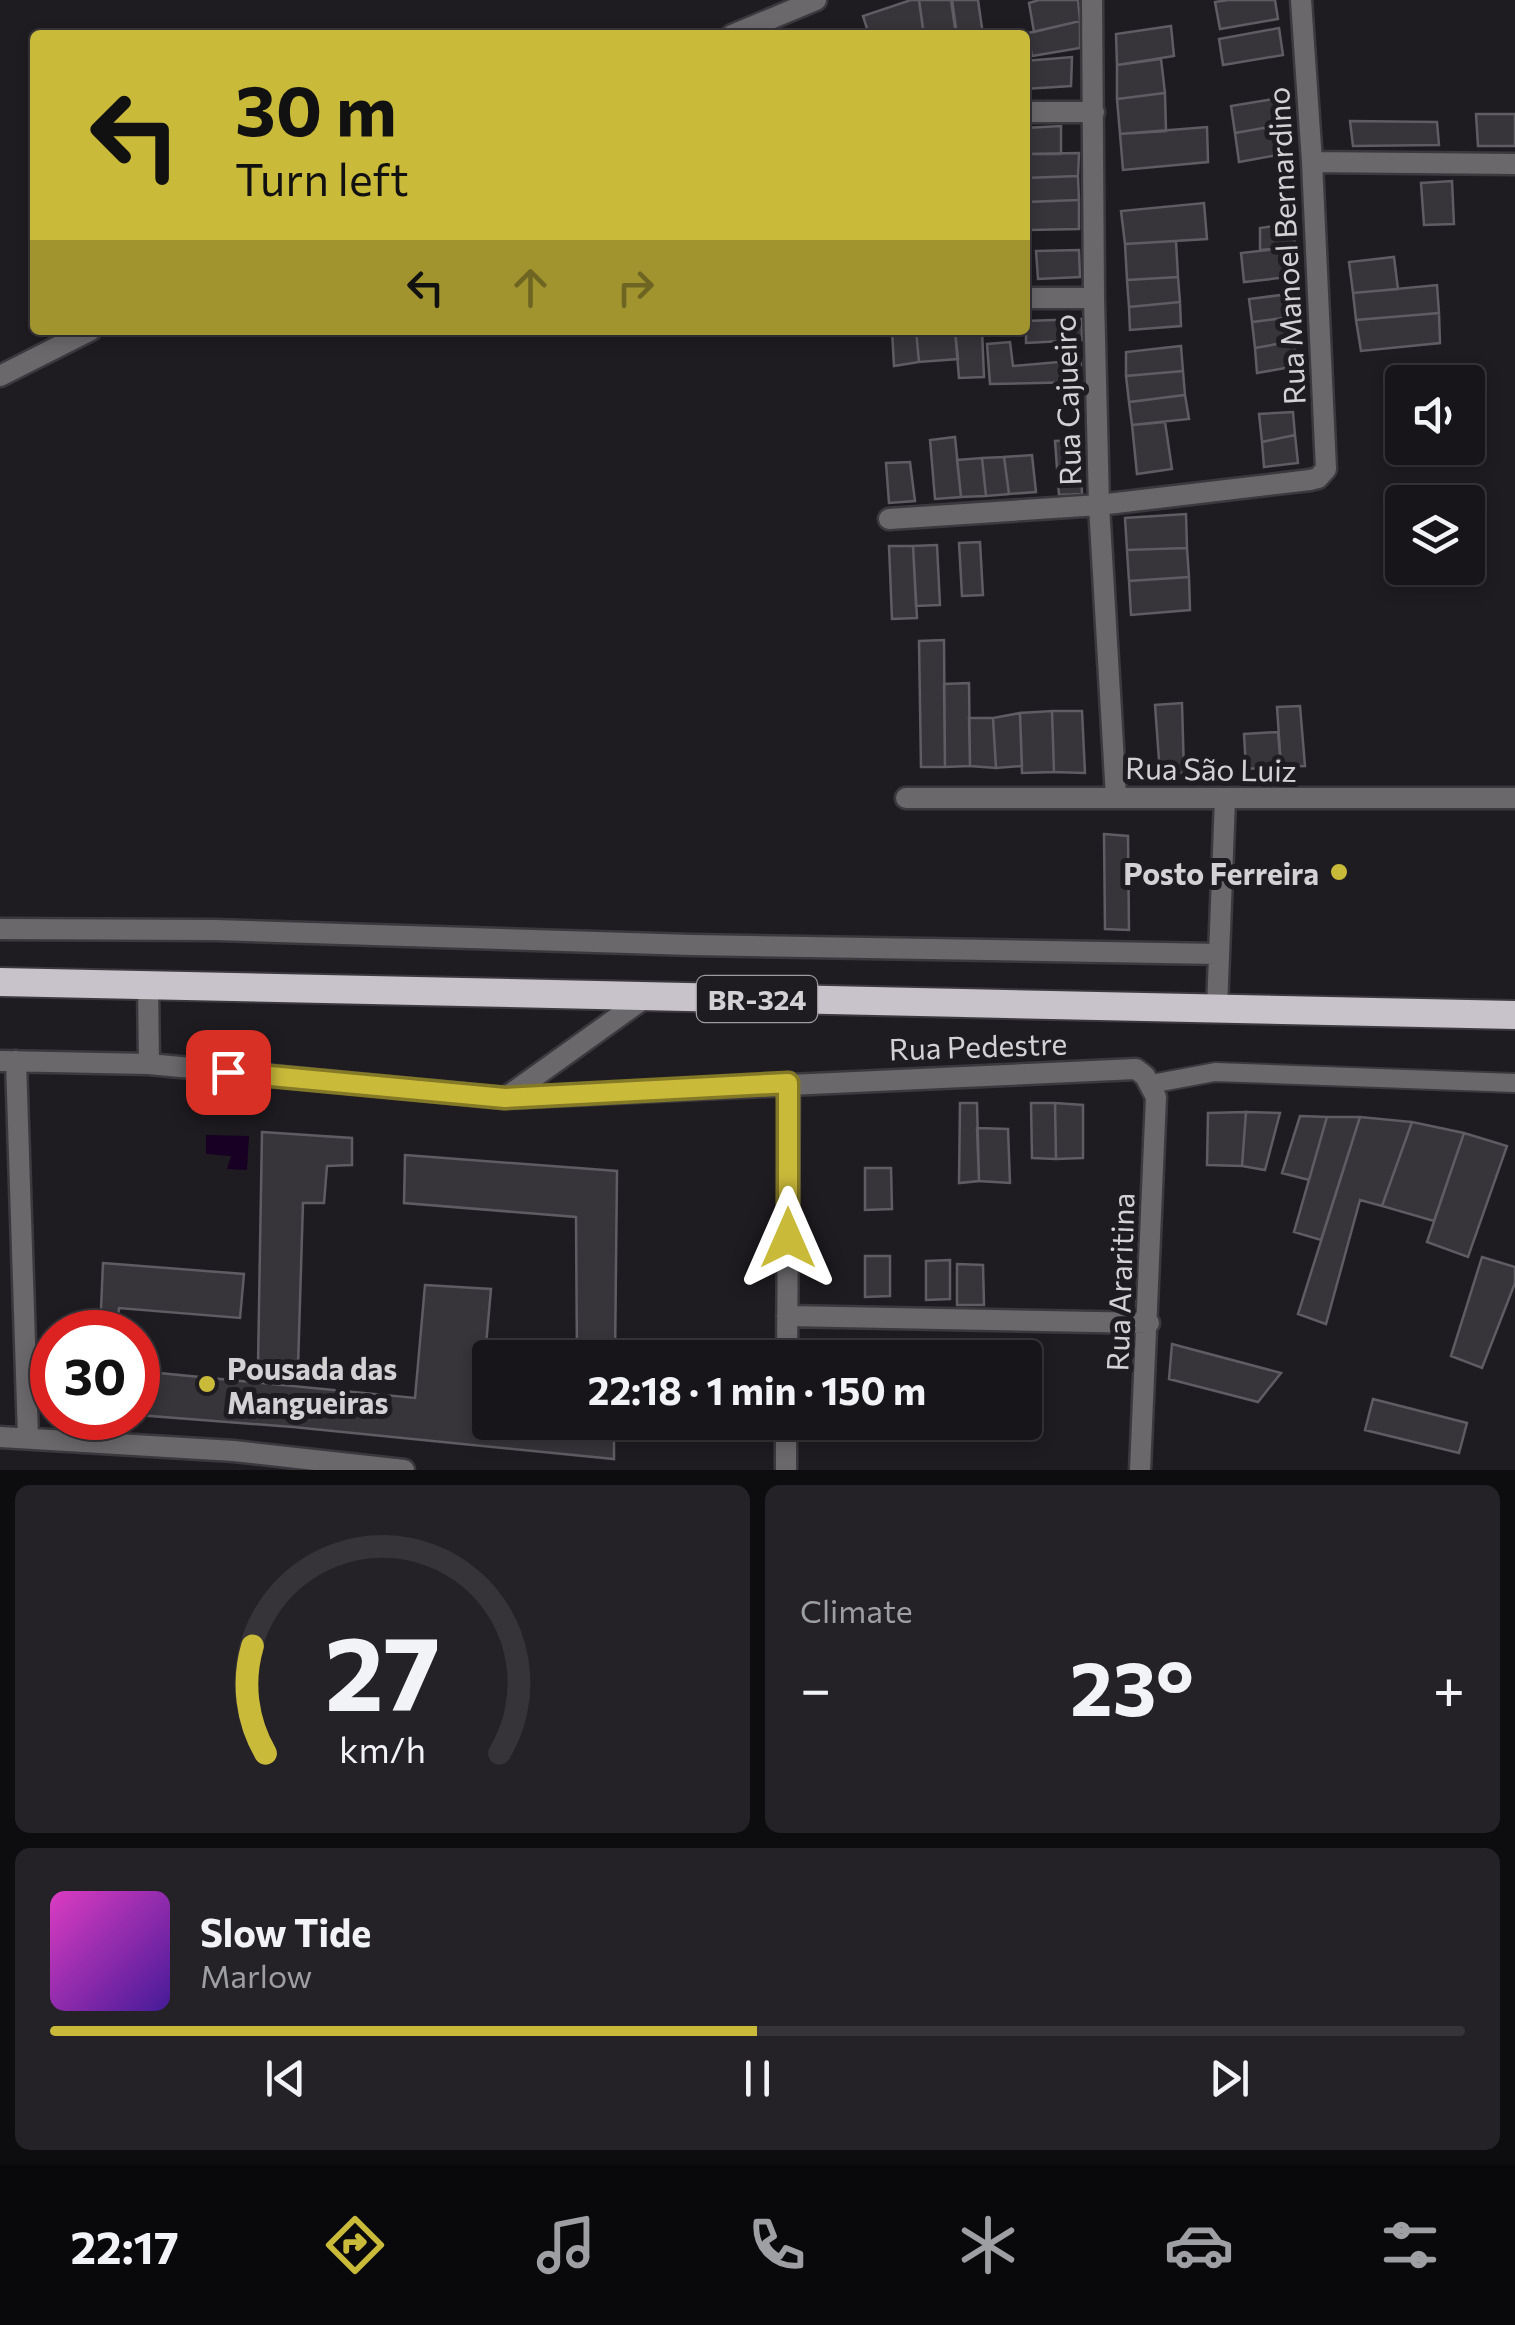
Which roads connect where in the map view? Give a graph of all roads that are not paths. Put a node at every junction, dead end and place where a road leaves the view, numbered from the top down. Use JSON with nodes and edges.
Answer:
{"nodes":[{"id":1,"x":816,"y":0,"type":"edge"},
{"id":2,"x":1092,"y":0,"type":"edge"},
{"id":3,"x":1301,"y":0,"type":"edge"},
{"id":4,"x":744,"y":30,"type":"edge"},
{"id":5,"x":1030,"y":112,"type":"edge"},
{"id":6,"x":1094,"y":112,"type":"junction"},
{"id":7,"x":1312,"y":162,"type":"junction"},
{"id":8,"x":1515,"y":164,"type":"edge"},
{"id":9,"x":1030,"y":298,"type":"edge"},
{"id":10,"x":1094,"y":298,"type":"junction"},
{"id":11,"x":81,"y":335,"type":"edge"},
{"id":12,"x":0,"y":376,"type":"edge"},
{"id":13,"x":1099,"y":505,"type":"junction"},
{"id":14,"x":889,"y":518,"type":"dead end"},
{"id":15,"x":1116,"y":797,"type":"junction"},
{"id":16,"x":906,"y":798,"type":"dead end"},
{"id":17,"x":1515,"y":798,"type":"edge"},
{"id":18,"x":1225,"y":799,"type":"junction"},
{"id":19,"x":0,"y":929,"type":"edge"},
{"id":20,"x":1219,"y":954,"type":"junction"},
{"id":21,"x":0,"y":982,"type":"edge"},
{"id":22,"x":148,"y":983,"type":"junction"},
{"id":23,"x":646,"y":997,"type":"junction"},
{"id":24,"x":1216,"y":1008,"type":"junction"},
{"id":25,"x":1515,"y":1015,"type":"edge"},
{"id":26,"x":8,"y":1061,"type":"edge"},
{"id":27,"x":148,"y":1064,"type":"junction"},
{"id":28,"x":788,"y":1083,"type":"junction"},
{"id":29,"x":1515,"y":1083,"type":"edge"},
{"id":30,"x":1153,"y":1090,"type":"junction"},
{"id":31,"x":505,"y":1098,"type":"junction"},
{"id":32,"x":9,"y":1105,"type":"edge"},
{"id":33,"x":787,"y":1316,"type":"junction"},
{"id":34,"x":1149,"y":1323,"type":"junction"},
{"id":35,"x":787,"y":1340,"type":"edge"},
{"id":36,"x":0,"y":1437,"type":"edge"},
{"id":37,"x":28,"y":1437,"type":"junction"},
{"id":38,"x":786,"y":1440,"type":"edge"},
{"id":39,"x":234,"y":1460,"type":"edge"},
{"id":40,"x":404,"y":1470,"type":"edge"},
{"id":41,"x":786,"y":1470,"type":"edge"},
{"id":42,"x":1140,"y":1470,"type":"edge"}],
"edges":[{"from":1,"to":4,"type":"street"},
{"from":2,"to":6,"type":"street","name":"Rua Cajueiro"},
{"from":3,"to":7,"type":"street","name":"Rua Manoel Bernardino"},
{"from":5,"to":6,"type":"street"},
{"from":6,"to":10,"type":"street","name":"Rua Cajueiro"},
{"from":7,"to":8,"type":"street"},
{"from":7,"to":13,"type":"street","name":"Rua Manoel Bernardino"},
{"from":9,"to":10,"type":"street"},
{"from":10,"to":13,"type":"street","name":"Rua Cajueiro"},
{"from":11,"to":12,"type":"street"},
{"from":13,"to":14,"type":"street"},
{"from":13,"to":15,"type":"street","name":"Rua Cajueiro"},
{"from":15,"to":16,"type":"street","name":"Rua São Luiz"},
{"from":15,"to":18,"type":"street","name":"Rua São Luiz"},
{"from":17,"to":18,"type":"street","name":"Rua São Luiz"},
{"from":18,"to":20,"type":"street"},
{"from":19,"to":20,"type":"street"},
{"from":20,"to":24,"type":"street"},
{"from":21,"to":22,"type":"highway","number":"BR-324"},
{"from":22,"to":23,"type":"highway","number":"BR-324"},
{"from":22,"to":27,"type":"street"},
{"from":23,"to":24,"type":"highway","number":"BR-324"},
{"from":23,"to":31,"type":"street"},
{"from":24,"to":25,"type":"highway","number":"BR-324"},
{"from":26,"to":27,"type":"street","name":"Rua Pedestre"},
{"from":26,"to":32,"type":"street"},
{"from":27,"to":31,"type":"street","name":"Rua Pedestre"},
{"from":28,"to":30,"type":"street","name":"Rua Pedestre"},
{"from":28,"to":31,"type":"street","name":"Rua Pedestre"},
{"from":28,"to":33,"type":"street"},
{"from":29,"to":30,"type":"lane"},
{"from":30,"to":34,"type":"street","name":"Rua Araritina"},
{"from":32,"to":37,"type":"street"},
{"from":33,"to":34,"type":"street"},
{"from":33,"to":35,"type":"street"},
{"from":34,"to":42,"type":"street","name":"Rua Araritina"},
{"from":36,"to":37,"type":"street"},
{"from":37,"to":39,"type":"street"},
{"from":38,"to":41,"type":"street"},
{"from":39,"to":40,"type":"street"}]}
